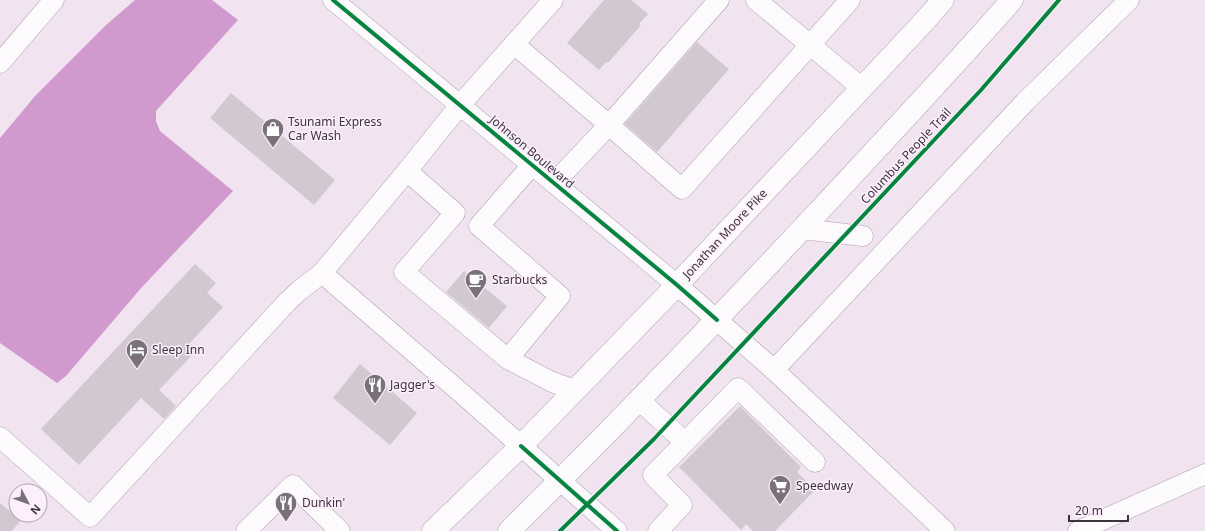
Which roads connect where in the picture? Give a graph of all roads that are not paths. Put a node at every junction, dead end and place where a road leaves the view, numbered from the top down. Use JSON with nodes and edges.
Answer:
{"nodes":[{"id":1,"x":54,"y":0,"type":"edge"},
{"id":2,"x":553,"y":0,"type":"edge"},
{"id":3,"x":719,"y":0,"type":"edge"},
{"id":4,"x":756,"y":0,"type":"edge"},
{"id":5,"x":850,"y":0,"type":"edge"},
{"id":6,"x":943,"y":0,"type":"edge"},
{"id":7,"x":1012,"y":0,"type":"edge"},
{"id":8,"x":1129,"y":0,"type":"edge"},
{"id":9,"x":337,"y":1,"type":"edge"},
{"id":10,"x":514,"y":44,"type":"junction"},
{"id":11,"x":810,"y":45,"type":"junction"},
{"id":12,"x":0,"y":63,"type":"edge"},
{"id":13,"x":862,"y":88,"type":"junction"},
{"id":14,"x":460,"y":106,"type":"junction"},
{"id":15,"x":609,"y":125,"type":"junction"},
{"id":16,"x":532,"y":165,"type":"junction"},
{"id":17,"x":407,"y":172,"type":"junction"},
{"id":18,"x":554,"y":183,"type":"junction"},
{"id":19,"x":455,"y":213,"type":"junction"},
{"id":20,"x":479,"y":226,"type":"junction"},
{"id":21,"x":802,"y":229,"type":"junction"},
{"id":22,"x":863,"y":236,"type":"dead end"},
{"id":23,"x":322,"y":273,"type":"junction"},
{"id":24,"x":677,"y":285,"type":"junction"},
{"id":25,"x":717,"y":320,"type":"junction"},
{"id":26,"x":508,"y":359,"type":"junction"},
{"id":27,"x":774,"y":370,"type":"junction"},
{"id":28,"x":575,"y":390,"type":"junction"},
{"id":29,"x":639,"y":400,"type":"junction"},
{"id":30,"x":0,"y":437,"type":"edge"},
{"id":31,"x":685,"y":442,"type":"junction"},
{"id":32,"x":521,"y":446,"type":"junction"},
{"id":33,"x":815,"y":462,"type":"dead end"},
{"id":34,"x":1205,"y":474,"type":"edge"},
{"id":35,"x":560,"y":481,"type":"junction"},
{"id":36,"x":246,"y":531,"type":"edge"},
{"id":37,"x":340,"y":531,"type":"edge"},
{"id":38,"x":433,"y":531,"type":"edge"},
{"id":39,"x":509,"y":531,"type":"edge"},
{"id":40,"x":617,"y":531,"type":"edge"},
{"id":41,"x":658,"y":531,"type":"edge"},
{"id":42,"x":945,"y":531,"type":"edge"},
{"id":43,"x":1078,"y":531,"type":"edge"}],
"edges":[{"from":1,"to":12,"type":"street"},
{"from":2,"to":10,"type":"street"},
{"from":3,"to":15,"type":"street"},
{"from":4,"to":11,"type":"street"},
{"from":5,"to":11,"type":"street"},
{"from":6,"to":13,"type":"highway","name":"Jonathan Moore Pike"},
{"from":7,"to":21,"type":"highway"},
{"from":8,"to":27,"type":"street"},
{"from":9,"to":14,"type":"street","name":"Johnson Boulevard"},
{"from":10,"to":14,"type":"street"},
{"from":10,"to":15,"type":"street"},
{"from":11,"to":13,"type":"street"},
{"from":11,"to":15,"type":"street"},
{"from":13,"to":24,"type":"highway","name":"Jonathan Moore Pike"},
{"from":14,"to":16,"type":"street","name":"Johnson Boulevard"},
{"from":14,"to":17,"type":"street"},
{"from":15,"to":18,"type":"street"},
{"from":16,"to":18,"type":"street","name":"Johnson Boulevard"},
{"from":16,"to":20,"type":"street"},
{"from":17,"to":19,"type":"street"},
{"from":17,"to":23,"type":"street"},
{"from":18,"to":24,"type":"street","name":"Johnson Boulevard"},
{"from":19,"to":20,"type":"street"},
{"from":19,"to":26,"type":"street"},
{"from":20,"to":26,"type":"street"},
{"from":21,"to":22,"type":"street"},
{"from":21,"to":25,"type":"highway"},
{"from":23,"to":30,"type":"street"},
{"from":23,"to":32,"type":"street"},
{"from":24,"to":25,"type":"street","name":"Johnson Boulevard"},
{"from":24,"to":28,"type":"highway","name":"Jonathan Moore Pike"},
{"from":25,"to":27,"type":"street","name":"Johnson Boulevard"},
{"from":25,"to":29,"type":"highway"},
{"from":26,"to":28,"type":"street"},
{"from":27,"to":42,"type":"street","name":"Johnson Boulevard"},
{"from":28,"to":32,"type":"highway","name":"Jonathan Moore Pike"},
{"from":29,"to":31,"type":"street"},
{"from":29,"to":35,"type":"highway"},
{"from":31,"to":33,"type":"street"},
{"from":31,"to":41,"type":"street"},
{"from":32,"to":35,"type":"street"},
{"from":32,"to":38,"type":"highway","name":"Jonathan Moore Pike"},
{"from":34,"to":43,"type":"street"},
{"from":35,"to":39,"type":"highway"},
{"from":35,"to":40,"type":"street"},
{"from":36,"to":37,"type":"street"}]}
